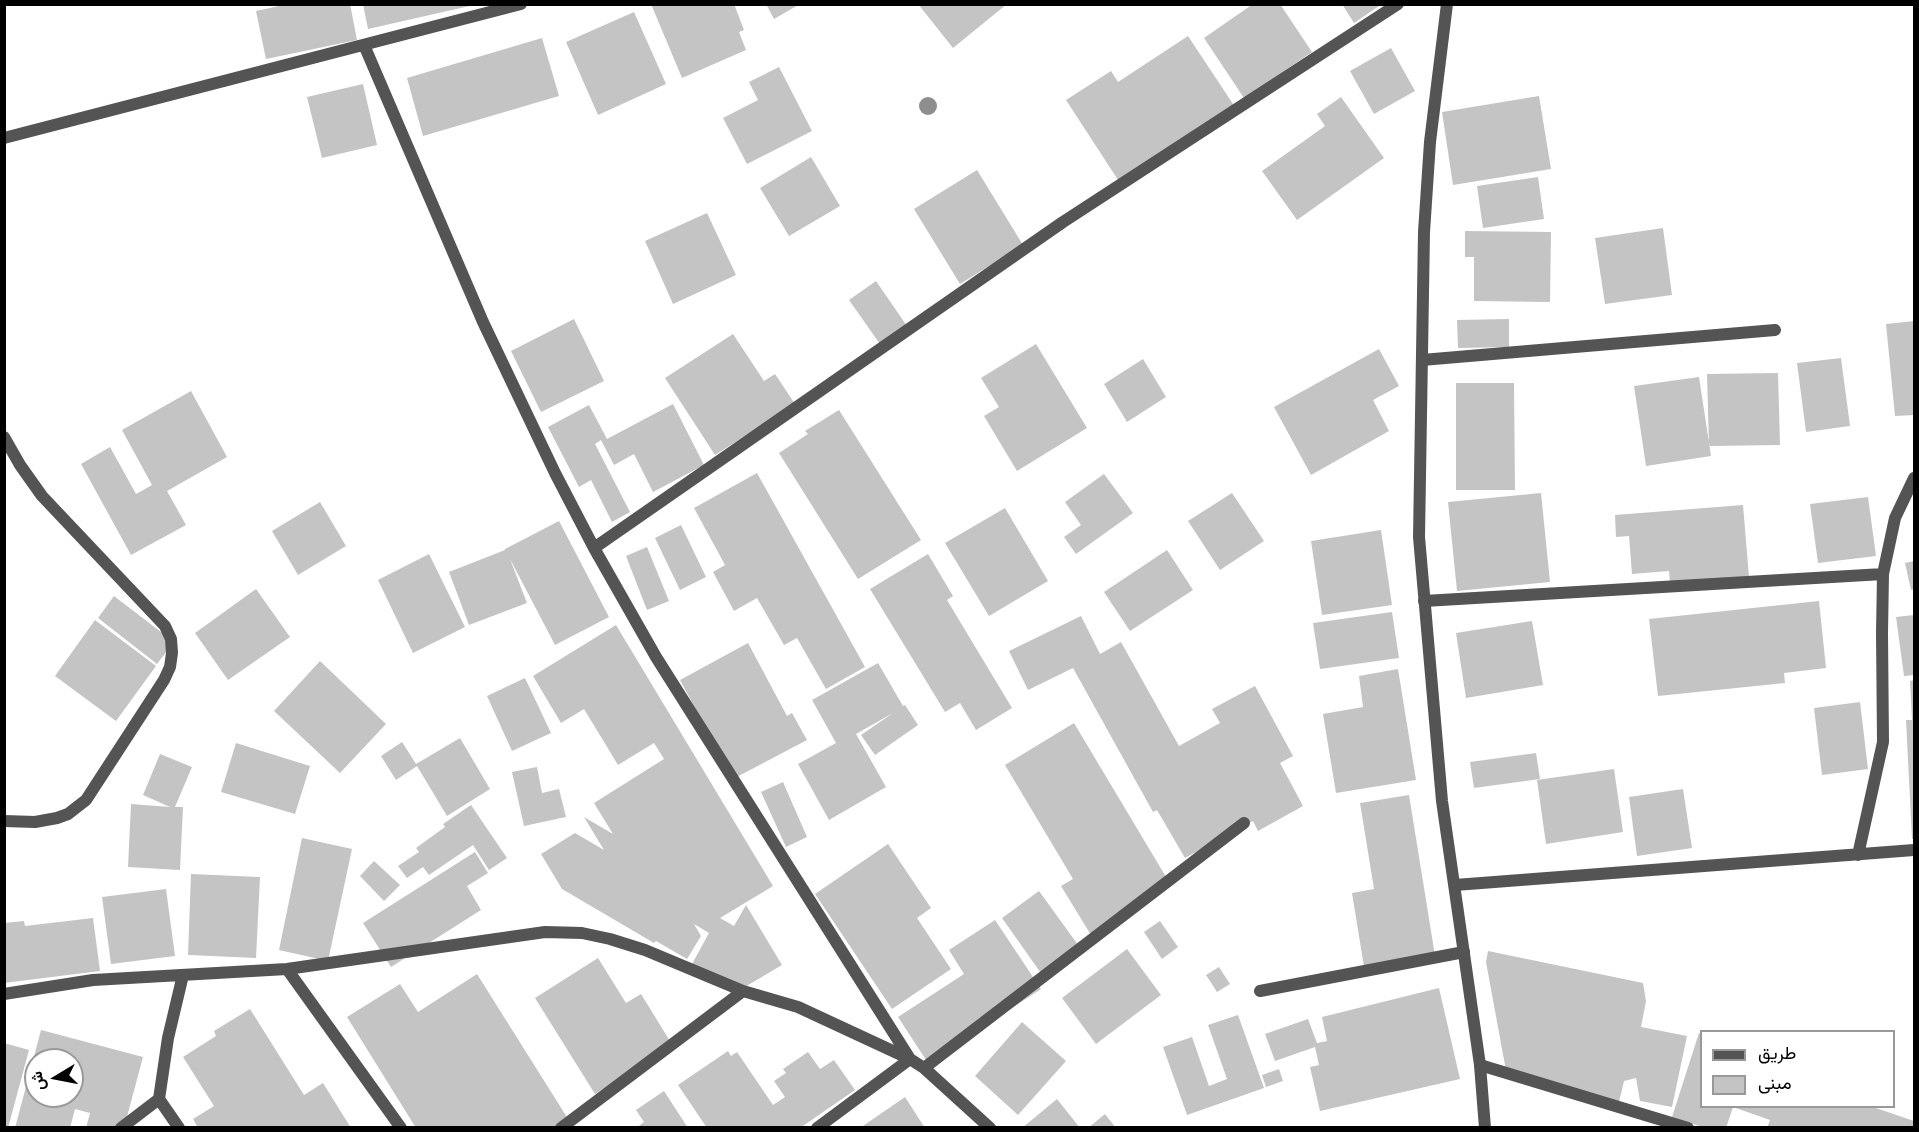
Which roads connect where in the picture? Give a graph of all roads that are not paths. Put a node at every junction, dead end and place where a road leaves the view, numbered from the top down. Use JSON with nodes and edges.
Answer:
{"nodes":[{"id":1,"x":521,"y":4,"type":"edge"},
{"id":2,"x":1398,"y":4,"type":"edge"},
{"id":3,"x":1447,"y":4,"type":"edge"},
{"id":4,"x":364,"y":45,"type":"junction"},
{"id":5,"x":4,"y":138,"type":"edge"},
{"id":6,"x":1775,"y":330,"type":"dead end"},
{"id":7,"x":1422,"y":360,"type":"junction"},
{"id":8,"x":4,"y":437,"type":"edge"},
{"id":9,"x":1914,"y":478,"type":"edge"},
{"id":10,"x":594,"y":548,"type":"junction"},
{"id":11,"x":1883,"y":574,"type":"junction"},
{"id":12,"x":1424,"y":601,"type":"junction"},
{"id":13,"x":4,"y":821,"type":"edge"},
{"id":14,"x":1244,"y":823,"type":"dead end"},
{"id":15,"x":1914,"y":850,"type":"edge"},
{"id":16,"x":1858,"y":855,"type":"junction"},
{"id":17,"x":1455,"y":885,"type":"junction"},
{"id":18,"x":1464,"y":952,"type":"junction"},
{"id":19,"x":287,"y":969,"type":"junction"},
{"id":20,"x":183,"y":975,"type":"junction"},
{"id":21,"x":743,"y":991,"type":"junction"},
{"id":22,"x":1260,"y":991,"type":"dead end"},
{"id":23,"x":4,"y":994,"type":"edge"},
{"id":24,"x":910,"y":1059,"type":"junction"},
{"id":25,"x":1480,"y":1065,"type":"junction"},
{"id":26,"x":924,"y":1068,"type":"junction"},
{"id":27,"x":159,"y":1099,"type":"junction"},
{"id":28,"x":121,"y":1128,"type":"edge"},
{"id":29,"x":179,"y":1128,"type":"edge"},
{"id":30,"x":401,"y":1128,"type":"edge"},
{"id":31,"x":561,"y":1128,"type":"edge"},
{"id":32,"x":817,"y":1128,"type":"edge"},
{"id":33,"x":990,"y":1128,"type":"edge"},
{"id":34,"x":1485,"y":1128,"type":"edge"},
{"id":35,"x":1688,"y":1128,"type":"edge"}],
"edges":[{"from":1,"to":4,"type":"street"},
{"from":2,"to":10,"type":"street"},
{"from":3,"to":7,"type":"street"},
{"from":4,"to":5,"type":"street"},
{"from":4,"to":10,"type":"street"},
{"from":6,"to":7,"type":"street"},
{"from":7,"to":12,"type":"street"},
{"from":8,"to":13,"type":"street"},
{"from":9,"to":11,"type":"street"},
{"from":10,"to":24,"type":"street"},
{"from":11,"to":12,"type":"street"},
{"from":11,"to":16,"type":"street"},
{"from":12,"to":17,"type":"street"},
{"from":14,"to":26,"type":"street"},
{"from":15,"to":16,"type":"street"},
{"from":16,"to":17,"type":"street"},
{"from":17,"to":18,"type":"street"},
{"from":18,"to":22,"type":"street"},
{"from":18,"to":25,"type":"street"},
{"from":19,"to":20,"type":"street"},
{"from":19,"to":21,"type":"street"},
{"from":19,"to":30,"type":"street"},
{"from":20,"to":23,"type":"street"},
{"from":20,"to":27,"type":"street"},
{"from":21,"to":24,"type":"street"},
{"from":21,"to":31,"type":"street"},
{"from":24,"to":26,"type":"street"},
{"from":24,"to":32,"type":"street"},
{"from":25,"to":34,"type":"street"},
{"from":25,"to":35,"type":"street"},
{"from":26,"to":33,"type":"street"},
{"from":27,"to":28,"type":"street"},
{"from":27,"to":29,"type":"street"}]}
